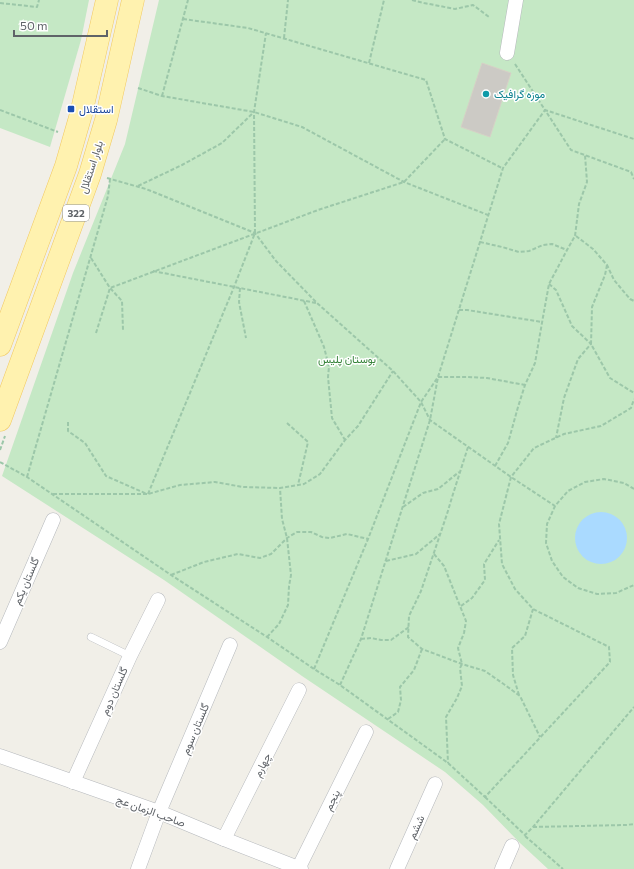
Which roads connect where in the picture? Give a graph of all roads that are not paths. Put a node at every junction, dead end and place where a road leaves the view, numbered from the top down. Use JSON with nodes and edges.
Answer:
{"nodes":[{"id":1,"x":107,"y":0,"type":"edge"},
{"id":2,"x":133,"y":0,"type":"edge"},
{"id":3,"x":516,"y":0,"type":"edge"},
{"id":4,"x":507,"y":53,"type":"road end"},
{"id":5,"x":0,"y":345,"type":"edge"},
{"id":6,"x":0,"y":420,"type":"edge"},
{"id":7,"x":53,"y":520,"type":"dead end"},
{"id":8,"x":158,"y":600,"type":"dead end"},
{"id":9,"x":90,"y":638,"type":"dead end"},
{"id":10,"x":0,"y":642,"type":"edge"},
{"id":11,"x":230,"y":645,"type":"dead end"},
{"id":12,"x":130,"y":656,"type":"junction"},
{"id":13,"x":299,"y":690,"type":"dead end"},
{"id":14,"x":366,"y":732,"type":"dead end"},
{"id":15,"x":0,"y":756,"type":"edge"},
{"id":16,"x":73,"y":782,"type":"junction"},
{"id":17,"x":435,"y":784,"type":"dead end"},
{"id":18,"x":159,"y":812,"type":"junction"},
{"id":19,"x":224,"y":839,"type":"junction"},
{"id":20,"x":512,"y":846,"type":"dead end"},
{"id":21,"x":138,"y":869,"type":"edge"},
{"id":22,"x":299,"y":869,"type":"edge"},
{"id":23,"x":397,"y":869,"type":"edge"},
{"id":24,"x":502,"y":869,"type":"edge"}],
"edges":[{"from":1,"to":5,"type":"main road","number":"322"},
{"from":2,"to":6,"type":"main road","name":"بلوار استقلال","number":"322"},
{"from":3,"to":4,"type":"street"},
{"from":7,"to":10,"type":"street","name":"گلستان یکم"},
{"from":8,"to":12,"type":"street","name":"گلستان دوم"},
{"from":9,"to":12,"type":"lane"},
{"from":11,"to":18,"type":"street","name":"گلستان سوم"},
{"from":12,"to":16,"type":"street","name":"گلستان دوم"},
{"from":13,"to":19,"type":"street","name":"چهارم"},
{"from":14,"to":22,"type":"street","name":"پنجم"},
{"from":15,"to":16,"type":"street","name":"صاحب الزمان عج"},
{"from":16,"to":18,"type":"street","name":"صاحب الزمان عج"},
{"from":17,"to":23,"type":"street","name":"ششم"},
{"from":18,"to":19,"type":"street","name":"صاحب الزمان عج"},
{"from":18,"to":21,"type":"street","name":"گلستان سوم"},
{"from":19,"to":22,"type":"street","name":"صاحب الزمان عج"},
{"from":20,"to":24,"type":"street"}]}
